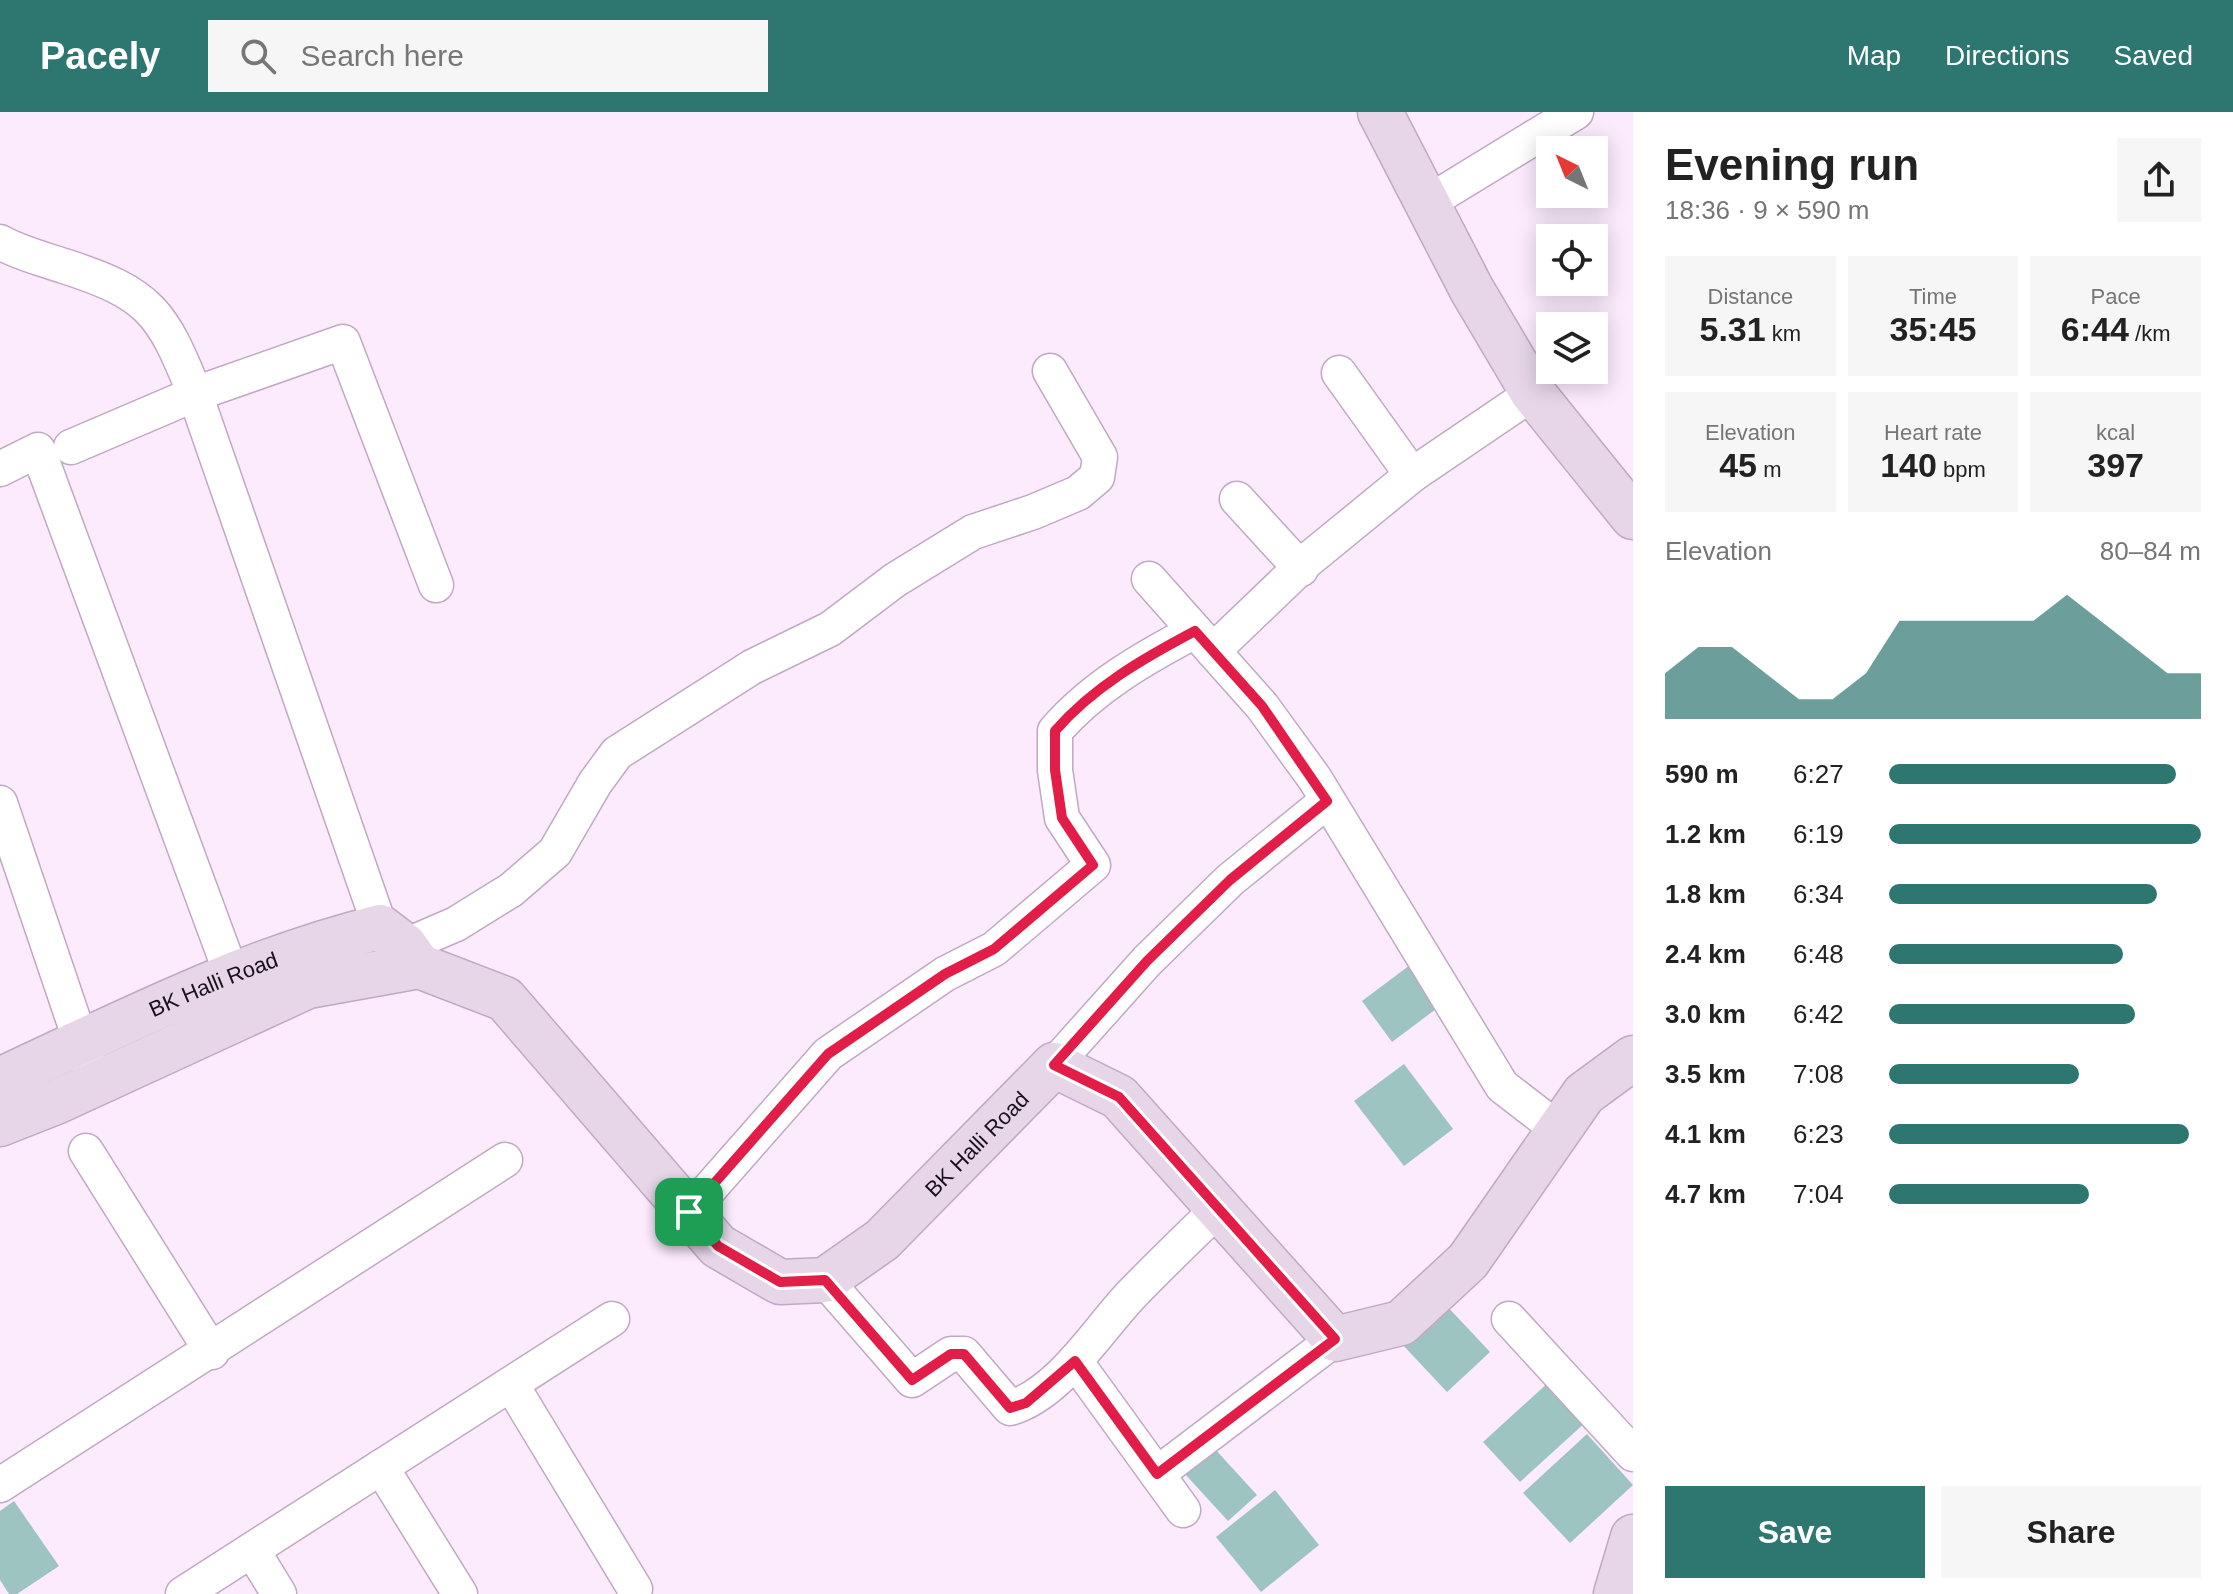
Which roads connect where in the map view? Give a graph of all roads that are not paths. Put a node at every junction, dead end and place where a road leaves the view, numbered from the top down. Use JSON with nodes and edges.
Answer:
{"nodes":[{"id":1,"x":1380,"y":112,"type":"edge"},
{"id":2,"x":1576,"y":112,"type":"edge"},
{"id":3,"x":1427,"y":203,"type":"junction"},
{"id":4,"x":0,"y":242,"type":"edge"},
{"id":5,"x":1050,"y":371,"type":"dead end"},
{"id":6,"x":1339,"y":373,"type":"dead end"},
{"id":7,"x":1533,"y":393,"type":"junction"},
{"id":8,"x":195,"y":394,"type":"junction"},
{"id":9,"x":71,"y":447,"type":"dead end"},
{"id":10,"x":0,"y":469,"type":"edge"},
{"id":11,"x":1412,"y":475,"type":"junction"},
{"id":12,"x":1237,"y":499,"type":"dead end"},
{"id":13,"x":1633,"y":517,"type":"edge"},
{"id":14,"x":1301,"y":569,"type":"junction"},
{"id":15,"x":1149,"y":579,"type":"dead end"},
{"id":16,"x":436,"y":585,"type":"dead end"},
{"id":17,"x":1204,"y":641,"type":"junction"},
{"id":18,"x":1327,"y":801,"type":"junction"},
{"id":19,"x":0,"y":803,"type":"edge"},
{"id":20,"x":401,"y":946,"type":"junction"},
{"id":21,"x":231,"y":973,"type":"junction"},
{"id":22,"x":79,"y":1043,"type":"junction"},
{"id":23,"x":1633,"y":1058,"type":"edge"},
{"id":24,"x":1054,"y":1065,"type":"junction"},
{"id":25,"x":0,"y":1080,"type":"edge"},
{"id":26,"x":97,"y":1082,"type":"junction"},
{"id":27,"x":0,"y":1124,"type":"edge"},
{"id":28,"x":1559,"y":1130,"type":"junction"},
{"id":29,"x":86,"y":1151,"type":"dead end"},
{"id":30,"x":505,"y":1160,"type":"dead end"},
{"id":31,"x":1220,"y":1207,"type":"junction"},
{"id":32,"x":689,"y":1212,"type":"junction"},
{"id":33,"x":825,"y":1280,"type":"junction"},
{"id":34,"x":612,"y":1319,"type":"dead end"},
{"id":35,"x":1509,"y":1319,"type":"dead end"},
{"id":36,"x":1335,"y":1339,"type":"junction"},
{"id":37,"x":212,"y":1352,"type":"junction"},
{"id":38,"x":1075,"y":1361,"type":"junction"},
{"id":39,"x":511,"y":1384,"type":"junction"},
{"id":40,"x":1633,"y":1454,"type":"edge"},
{"id":41,"x":381,"y":1467,"type":"junction"},
{"id":42,"x":1157,"y":1474,"type":"junction"},
{"id":43,"x":0,"y":1485,"type":"edge"},
{"id":44,"x":1183,"y":1510,"type":"dead end"},
{"id":45,"x":1633,"y":1537,"type":"edge"},
{"id":46,"x":252,"y":1550,"type":"junction"},
{"id":47,"x":635,"y":1589,"type":"dead end"},
{"id":48,"x":183,"y":1594,"type":"edge"},
{"id":49,"x":279,"y":1594,"type":"edge"},
{"id":50,"x":460,"y":1594,"type":"edge"},
{"id":51,"x":1616,"y":1594,"type":"edge"}],
"edges":[{"from":1,"to":3,"type":"main road"},
{"from":2,"to":3,"type":"street"},
{"from":3,"to":7,"type":"main road"},
{"from":4,"to":8,"type":"street"},
{"from":5,"to":20,"type":"street"},
{"from":6,"to":11,"type":"street"},
{"from":7,"to":11,"type":"street"},
{"from":7,"to":13,"type":"main road"},
{"from":8,"to":9,"type":"street"},
{"from":8,"to":16,"type":"street"},
{"from":8,"to":20,"type":"street"},
{"from":10,"to":21,"type":"street"},
{"from":11,"to":14,"type":"street"},
{"from":12,"to":14,"type":"street"},
{"from":14,"to":17,"type":"street"},
{"from":15,"to":17,"type":"street"},
{"from":17,"to":18,"type":"street"},
{"from":17,"to":32,"type":"street"},
{"from":18,"to":24,"type":"street"},
{"from":18,"to":28,"type":"street"},
{"from":19,"to":22,"type":"street"},
{"from":20,"to":21,"type":"main road","name":"BK Halli Road"},
{"from":20,"to":26,"type":"main road","name":"BK Halli Road"},
{"from":20,"to":32,"type":"main road"},
{"from":21,"to":22,"type":"main road","name":"BK Halli Road"},
{"from":22,"to":25,"type":"main road","name":"BK Halli Road"},
{"from":22,"to":26,"type":"street"},
{"from":23,"to":28,"type":"main road"},
{"from":24,"to":31,"type":"main road"},
{"from":24,"to":33,"type":"main road","name":"BK Halli Road"},
{"from":26,"to":27,"type":"main road","name":"BK Halli Road"},
{"from":28,"to":36,"type":"main road"},
{"from":29,"to":37,"type":"street"},
{"from":30,"to":37,"type":"street"},
{"from":31,"to":36,"type":"main road"},
{"from":31,"to":38,"type":"street"},
{"from":32,"to":33,"type":"main road"},
{"from":33,"to":38,"type":"street"},
{"from":34,"to":39,"type":"street"},
{"from":35,"to":40,"type":"street"},
{"from":36,"to":42,"type":"street"},
{"from":37,"to":43,"type":"street"},
{"from":38,"to":42,"type":"street"},
{"from":39,"to":41,"type":"street"},
{"from":39,"to":47,"type":"street"},
{"from":41,"to":46,"type":"street"},
{"from":41,"to":50,"type":"street"},
{"from":42,"to":44,"type":"street"},
{"from":45,"to":51,"type":"main road"},
{"from":46,"to":48,"type":"street"},
{"from":46,"to":49,"type":"street"}]}
